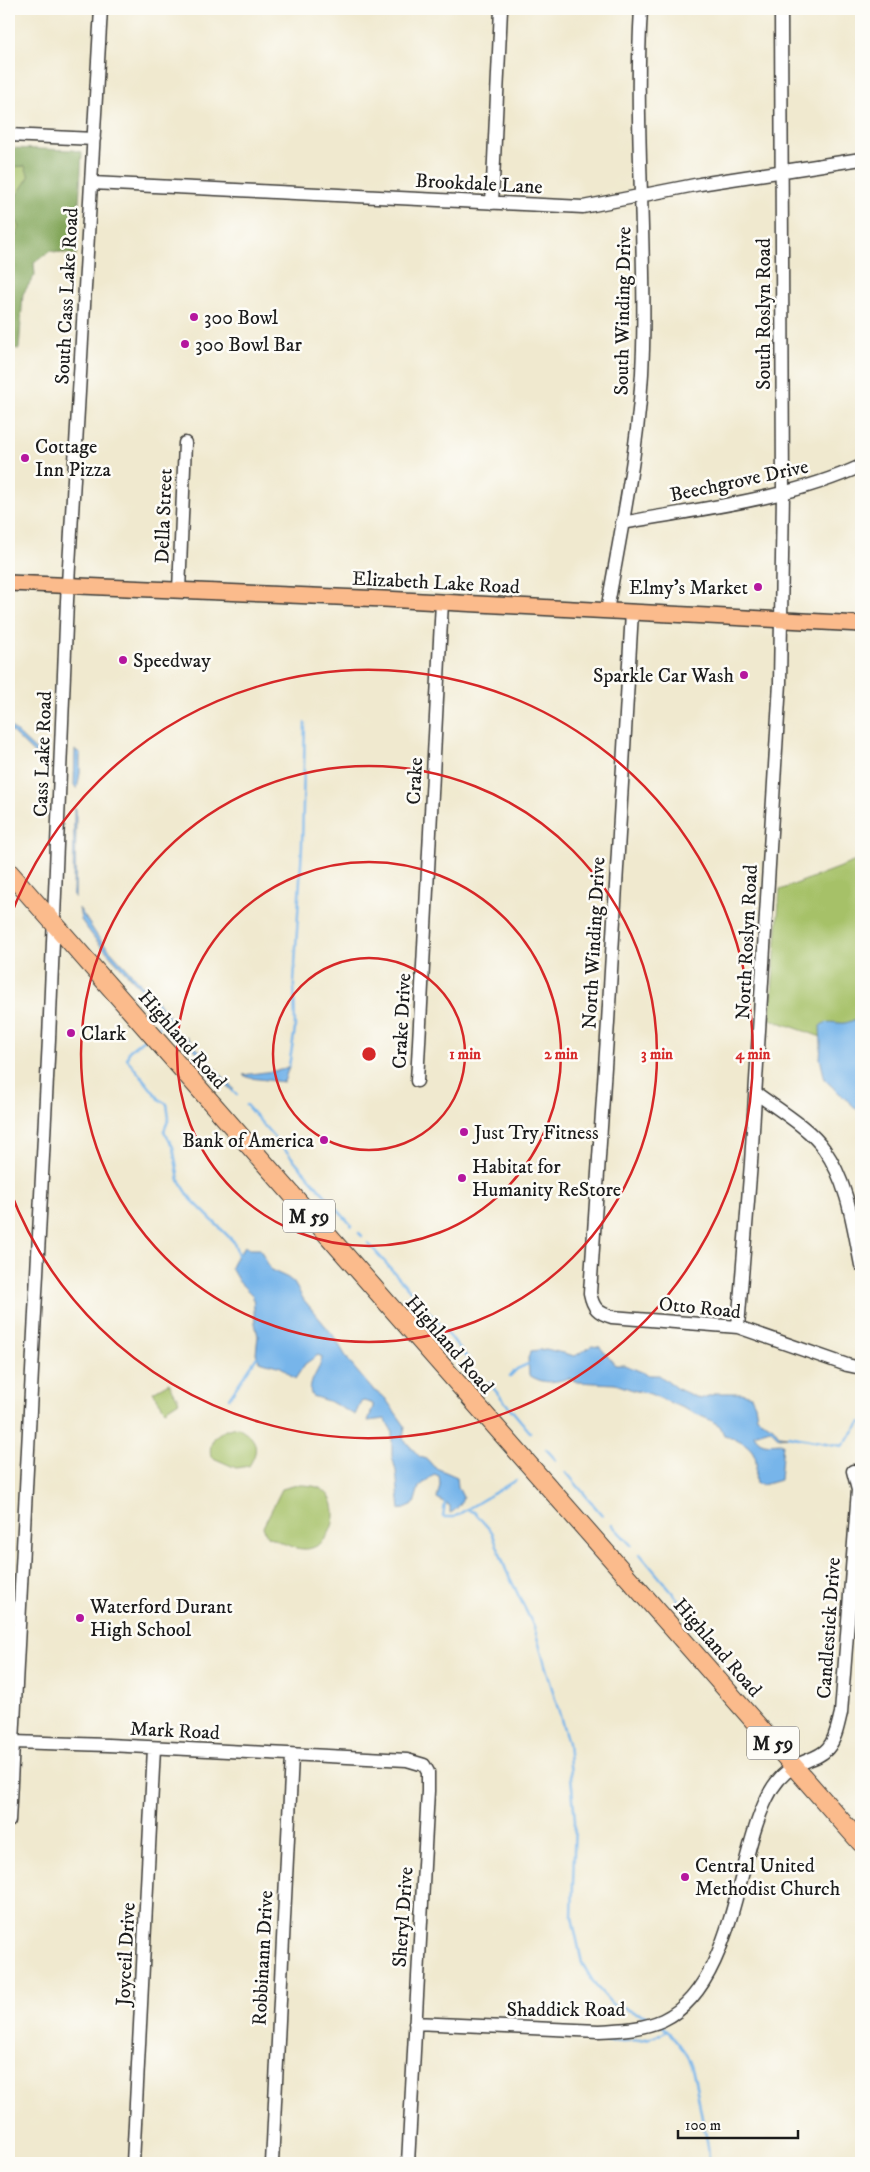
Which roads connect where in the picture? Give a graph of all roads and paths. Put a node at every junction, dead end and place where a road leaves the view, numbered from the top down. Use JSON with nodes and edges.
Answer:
{"nodes":[{"id":1,"x":101,"y":9,"type":"edge"},
{"id":2,"x":501,"y":9,"type":"edge"},
{"id":3,"x":641,"y":9,"type":"edge"},
{"id":4,"x":781,"y":9,"type":"edge"},
{"id":5,"x":9,"y":134,"type":"edge"},
{"id":6,"x":94,"y":139,"type":"junction"},
{"id":7,"x":861,"y":158,"type":"edge"},
{"id":8,"x":781,"y":170,"type":"junction"},
{"id":9,"x":92,"y":183,"type":"junction"},
{"id":10,"x":641,"y":196,"type":"junction"},
{"id":11,"x":492,"y":203,"type":"junction"},
{"id":12,"x":185,"y":443,"type":"dead end"},
{"id":13,"x":861,"y":466,"type":"edge"},
{"id":14,"x":783,"y":494,"type":"junction"},
{"id":15,"x":622,"y":524,"type":"junction"},
{"id":16,"x":9,"y":583,"type":"edge"},
{"id":17,"x":68,"y":586,"type":"junction"},
{"id":18,"x":179,"y":591,"type":"junction"},
{"id":19,"x":442,"y":602,"type":"junction"},
{"id":20,"x":607,"y":611,"type":"junction"},
{"id":21,"x":632,"y":612,"type":"junction"},
{"id":22,"x":781,"y":620,"type":"junction"},
{"id":23,"x":861,"y":624,"type":"edge"},
{"id":24,"x":9,"y":872,"type":"edge"},
{"id":25,"x":54,"y":924,"type":"junction"},
{"id":26,"x":422,"y":962,"type":"joint"},
{"id":27,"x":416,"y":1081,"type":"dead end"},
{"id":28,"x":756,"y":1093,"type":"junction"},
{"id":29,"x":861,"y":1265,"type":"edge"},
{"id":30,"x":592,"y":1305,"type":"joint"},
{"id":31,"x":738,"y":1327,"type":"junction"},
{"id":32,"x":861,"y":1368,"type":"edge"},
{"id":33,"x":853,"y":1471,"type":"dead end"},
{"id":34,"x":13,"y":1742,"type":"junction"},
{"id":35,"x":154,"y":1748,"type":"junction"},
{"id":36,"x":292,"y":1756,"type":"junction"},
{"id":37,"x":335,"y":1758,"type":"joint"},
{"id":38,"x":794,"y":1766,"type":"junction"},
{"id":39,"x":9,"y":1821,"type":"edge"},
{"id":40,"x":861,"y":1843,"type":"edge"},
{"id":41,"x":415,"y":2023,"type":"junction"},
{"id":42,"x":133,"y":2163,"type":"edge"},
{"id":43,"x":272,"y":2163,"type":"edge"},
{"id":44,"x":408,"y":2163,"type":"edge"}],
"edges":[{"from":1,"to":6,"type":"street","name":"South Cass Lake Road"},
{"from":2,"to":11,"type":"street"},
{"from":3,"to":10,"type":"street","name":"South Winding Drive"},
{"from":4,"to":8,"type":"street","name":"South Roslyn Road"},
{"from":5,"to":6,"type":"street"},
{"from":6,"to":9,"type":"street","name":"South Cass Lake Road"},
{"from":7,"to":8,"type":"street","name":"Brookdale Lane"},
{"from":8,"to":10,"type":"street","name":"Brookdale Lane"},
{"from":8,"to":14,"type":"street","name":"South Roslyn Road"},
{"from":9,"to":11,"type":"street","name":"Brookdale Lane"},
{"from":9,"to":17,"type":"street","name":"South Cass Lake Road"},
{"from":10,"to":11,"type":"street","name":"Brookdale Lane"},
{"from":10,"to":15,"type":"street","name":"South Winding Drive"},
{"from":12,"to":18,"type":"street","name":"Della Street"},
{"from":13,"to":14,"type":"street","name":"Beechgrove Drive"},
{"from":14,"to":15,"type":"street","name":"Beechgrove Drive"},
{"from":14,"to":22,"type":"street","name":"South Roslyn Road"},
{"from":15,"to":20,"type":"street","name":"South Winding Drive"},
{"from":16,"to":17,"type":"main road","name":"Elizabeth Lake Road"},
{"from":17,"to":18,"type":"main road","name":"Elizabeth Lake Road"},
{"from":17,"to":25,"type":"street","name":"Cass Lake Road"},
{"from":18,"to":19,"type":"main road","name":"Elizabeth Lake Road"},
{"from":19,"to":20,"type":"main road","name":"Elizabeth Lake Road"},
{"from":19,"to":26,"type":"street","name":"Crake"},
{"from":20,"to":21,"type":"main road","name":"Elizabeth Lake Road"},
{"from":21,"to":22,"type":"main road","name":"Elizabeth Lake Road"},
{"from":21,"to":30,"type":"street","name":"North Winding Drive"},
{"from":22,"to":23,"type":"main road","name":"Elizabeth Lake Road"},
{"from":22,"to":28,"type":"street","name":"North Roslyn Road"},
{"from":24,"to":25,"type":"highway","name":"Highland Road","number":"M 59"},
{"from":25,"to":34,"type":"street","name":"Cass Lake Road"},
{"from":25,"to":38,"type":"highway","name":"Highland Road","number":"M 59"},
{"from":26,"to":27,"type":"street","name":"Crake Drive"},
{"from":28,"to":29,"type":"street"},
{"from":28,"to":31,"type":"street","name":"North Roslyn Road"},
{"from":30,"to":31,"type":"street","name":"Otto Road"},
{"from":31,"to":32,"type":"street","name":"Otto Road"},
{"from":33,"to":38,"type":"street","name":"Candlestick Drive"},
{"from":34,"to":35,"type":"street","name":"Mark Road"},
{"from":34,"to":39,"type":"street","name":"Cass Lake Road"},
{"from":35,"to":36,"type":"street","name":"Mark Road"},
{"from":35,"to":42,"type":"street","name":"Joyceil Drive"},
{"from":36,"to":37,"type":"street","name":"Mark Road"},
{"from":36,"to":43,"type":"street","name":"Robbinann Drive"},
{"from":37,"to":41,"type":"street","name":"Sheryl Drive"},
{"from":38,"to":40,"type":"highway","name":"Highland Road","number":"M 59"},
{"from":38,"to":41,"type":"street","name":"Shaddick Road"},
{"from":41,"to":44,"type":"street","name":"Sheryl Drive"}]}
